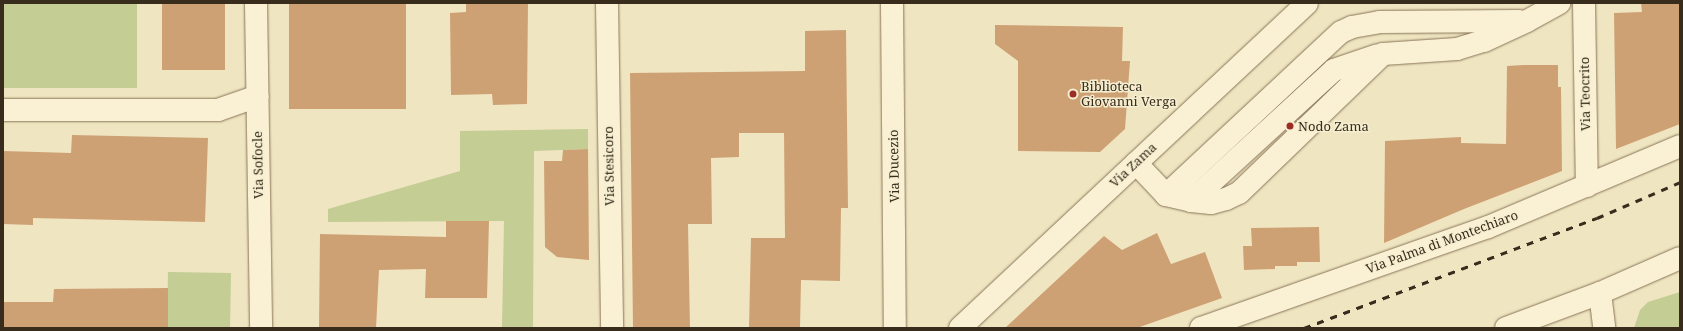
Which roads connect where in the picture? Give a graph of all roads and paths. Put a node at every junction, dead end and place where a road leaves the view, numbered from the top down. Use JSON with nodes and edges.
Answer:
{"nodes":[{"id":1,"x":256,"y":3,"type":"edge"},
{"id":2,"x":607,"y":3,"type":"edge"},
{"id":3,"x":622,"y":3,"type":"edge"},
{"id":4,"x":892,"y":3,"type":"edge"},
{"id":5,"x":1307,"y":3,"type":"edge"},
{"id":6,"x":1559,"y":3,"type":"edge"},
{"id":7,"x":1584,"y":3,"type":"edge"},
{"id":8,"x":1527,"y":21,"type":"junction"},
{"id":9,"x":258,"y":96,"type":"junction"},
{"id":10,"x":3,"y":110,"type":"edge"},
{"id":11,"x":1680,"y":146,"type":"edge"},
{"id":12,"x":1136,"y":163,"type":"junction"},
{"id":13,"x":1587,"y":186,"type":"junction"},
{"id":14,"x":1166,"y":195,"type":"junction"},
{"id":15,"x":1680,"y":258,"type":"edge"},
{"id":16,"x":1600,"y":293,"type":"junction"},
{"id":17,"x":261,"y":328,"type":"edge"},
{"id":18,"x":612,"y":328,"type":"edge"},
{"id":19,"x":895,"y":328,"type":"edge"},
{"id":20,"x":960,"y":328,"type":"edge"},
{"id":21,"x":1201,"y":328,"type":"edge"},
{"id":22,"x":1506,"y":328,"type":"edge"},
{"id":23,"x":1604,"y":328,"type":"edge"}],
"edges":[{"from":1,"to":9,"type":"street","name":"Via Sofocle"},
{"from":2,"to":3,"type":"street"},
{"from":2,"to":18,"type":"street","name":"Via Stesicoro"},
{"from":4,"to":19,"type":"street","name":"Via Ducezio"},
{"from":5,"to":12,"type":"street","name":"Via Zama"},
{"from":6,"to":8,"type":"street"},
{"from":7,"to":13,"type":"street","name":"Via Teocrito"},
{"from":8,"to":14,"type":"street"},
{"from":8,"to":14,"type":"street"},
{"from":9,"to":10,"type":"street"},
{"from":9,"to":17,"type":"street","name":"Via Sofocle"},
{"from":11,"to":13,"type":"street","name":"Via Palma di Montechiaro"},
{"from":12,"to":14,"type":"street"},
{"from":12,"to":20,"type":"street","name":"Via Zama"},
{"from":13,"to":21,"type":"street","name":"Via Palma di Montechiaro"},
{"from":15,"to":16,"type":"street"},
{"from":16,"to":22,"type":"street"},
{"from":16,"to":23,"type":"street"}]}
